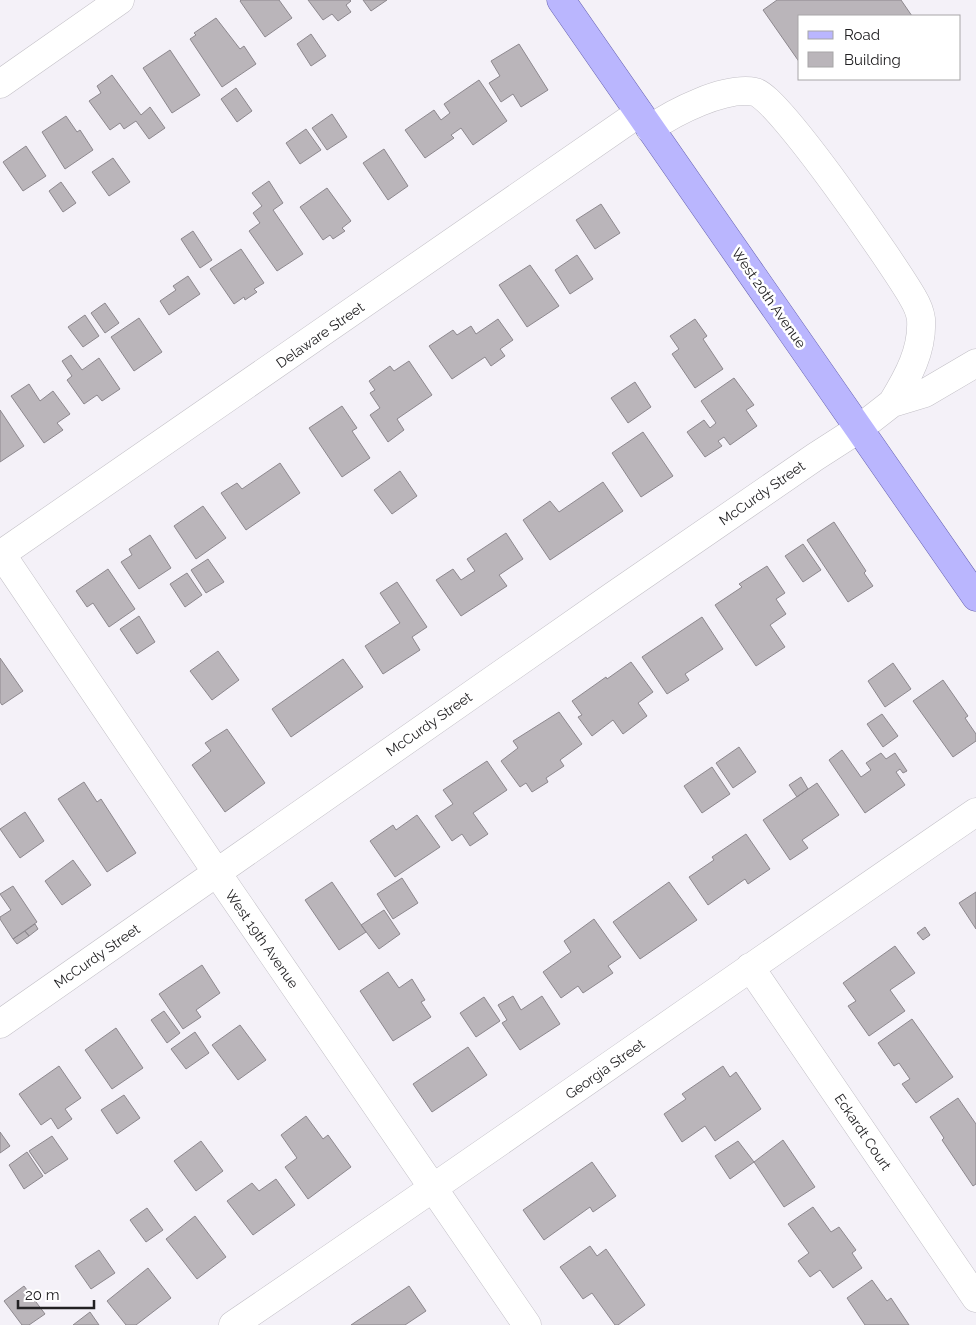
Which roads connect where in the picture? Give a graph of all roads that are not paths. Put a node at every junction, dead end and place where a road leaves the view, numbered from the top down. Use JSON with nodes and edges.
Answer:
{"nodes":[{"id":1,"x":120,"y":0,"type":"edge"},
{"id":2,"x":561,"y":0,"type":"edge"},
{"id":3,"x":0,"y":84,"type":"edge"},
{"id":4,"x":644,"y":121,"type":"junction"},
{"id":5,"x":976,"y":363,"type":"edge"},
{"id":6,"x":892,"y":403,"type":"junction"},
{"id":7,"x":860,"y":428,"type":"junction"},
{"id":8,"x":0,"y":554,"type":"edge"},
{"id":9,"x":976,"y":597,"type":"edge"},
{"id":10,"x":976,"y":812,"type":"edge"},
{"id":11,"x":216,"y":873,"type":"junction"},
{"id":12,"x":750,"y":967,"type":"junction"},
{"id":13,"x":0,"y":1024,"type":"edge"},
{"id":14,"x":434,"y":1188,"type":"junction"},
{"id":15,"x":976,"y":1298,"type":"edge"},
{"id":16,"x":233,"y":1325,"type":"edge"},
{"id":17,"x":527,"y":1325,"type":"edge"}],
"edges":[{"from":1,"to":3,"type":"street"},
{"from":2,"to":4,"type":"main road","name":"West 20th Avenue"},
{"from":4,"to":6,"type":"street","name":"Delaware Street"},
{"from":4,"to":7,"type":"main road","name":"West 20th Avenue"},
{"from":4,"to":8,"type":"street","name":"Delaware Street"},
{"from":5,"to":6,"type":"street"},
{"from":6,"to":7,"type":"street","name":"McCurdy Street"},
{"from":7,"to":9,"type":"main road","name":"West 20th Avenue"},
{"from":7,"to":11,"type":"street","name":"McCurdy Street"},
{"from":8,"to":11,"type":"street","name":"West 19th Avenue"},
{"from":10,"to":12,"type":"street","name":"Georgia Street"},
{"from":11,"to":13,"type":"street","name":"McCurdy Street"},
{"from":11,"to":14,"type":"street","name":"West 19th Avenue"},
{"from":12,"to":14,"type":"street","name":"Georgia Street"},
{"from":12,"to":15,"type":"street","name":"Eckardt Court"},
{"from":14,"to":16,"type":"street","name":"Georgia Street"},
{"from":14,"to":17,"type":"street","name":"West 19th Avenue"}]}
